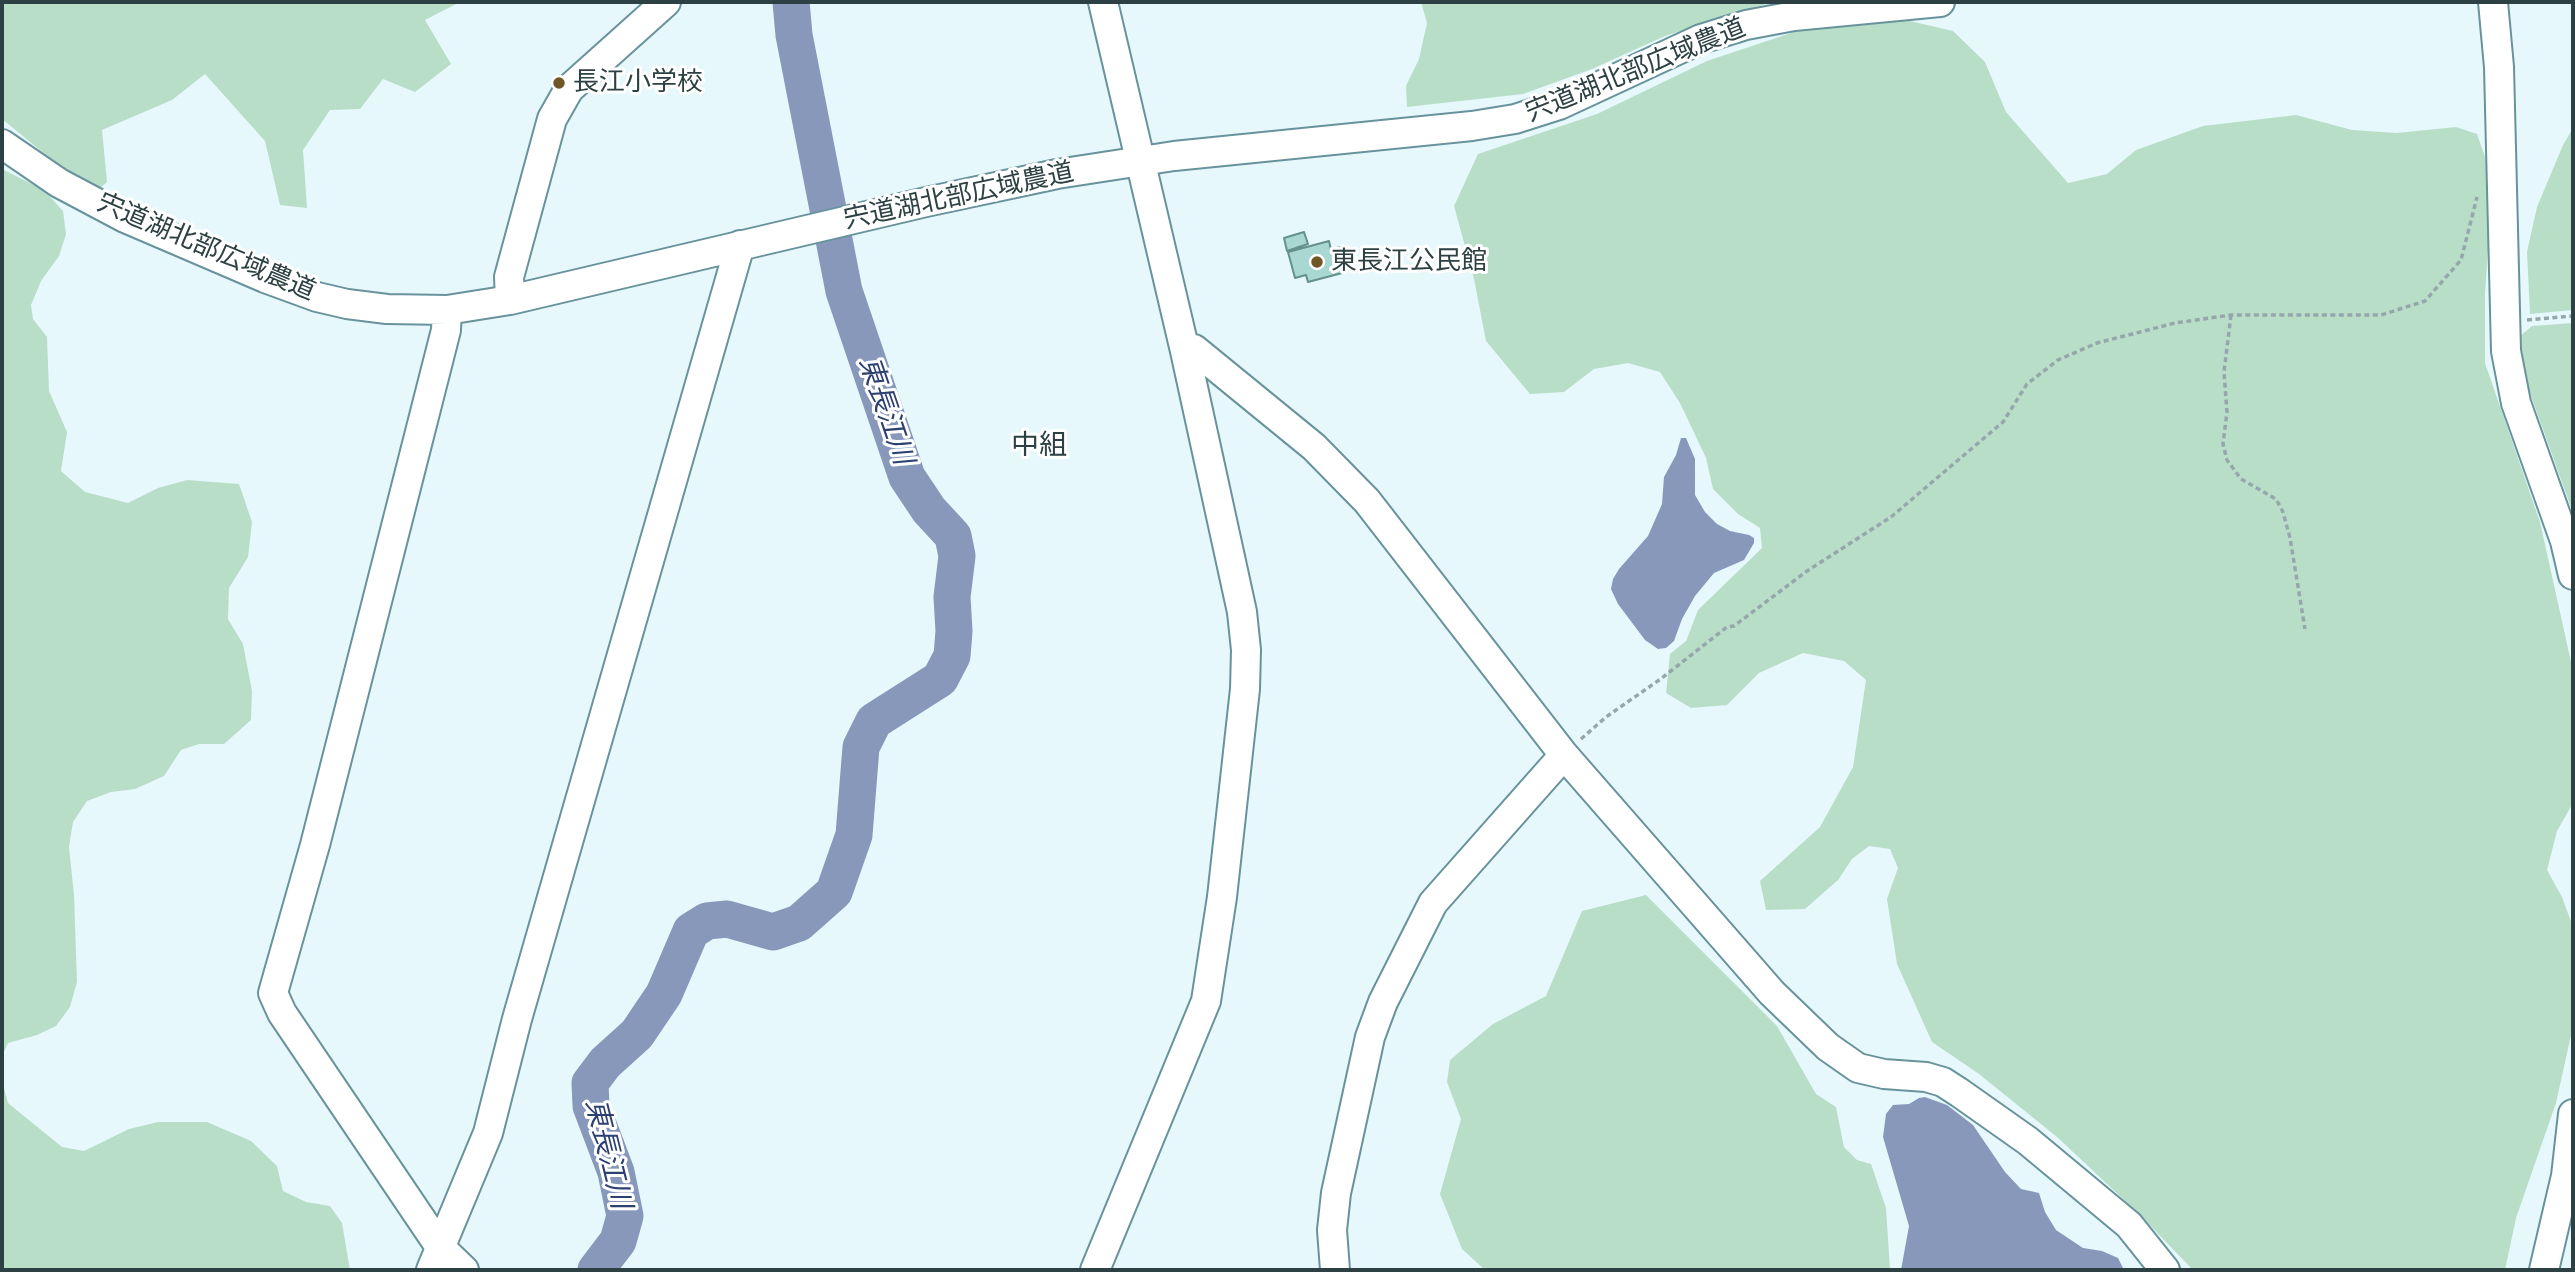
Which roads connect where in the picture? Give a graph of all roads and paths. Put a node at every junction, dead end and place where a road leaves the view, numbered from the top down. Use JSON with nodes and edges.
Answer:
{"nodes":[{"id":1,"x":666,"y":2,"type":"edge"},
{"id":2,"x":1103,"y":2,"type":"edge"},
{"id":3,"x":1940,"y":2,"type":"edge"},
{"id":4,"x":2493,"y":2,"type":"edge"},
{"id":5,"x":2,"y":144,"type":"edge"},
{"id":6,"x":1139,"y":161,"type":"junction"},
{"id":7,"x":2477,"y":196,"type":"dead end"},
{"id":8,"x":740,"y":245,"type":"junction"},
{"id":9,"x":510,"y":300,"type":"junction"},
{"id":10,"x":447,"y":310,"type":"junction"},
{"id":11,"x":2231,"y":314,"type":"junction"},
{"id":12,"x":2573,"y":316,"type":"edge"},
{"id":13,"x":2528,"y":320,"type":"dead end"},
{"id":14,"x":1185,"y":351,"type":"junction"},
{"id":15,"x":2573,"y":575,"type":"edge"},
{"id":16,"x":2305,"y":629,"type":"dead end"},
{"id":17,"x":1564,"y":755,"type":"junction"},
{"id":18,"x":2573,"y":1114,"type":"edge"},
{"id":19,"x":435,"y":1259,"type":"edge"},
{"id":20,"x":464,"y":1270,"type":"edge"},
{"id":21,"x":1095,"y":1270,"type":"edge"},
{"id":22,"x":1335,"y":1270,"type":"edge"},
{"id":23,"x":2165,"y":1270,"type":"edge"},
{"id":24,"x":2544,"y":1270,"type":"edge"}],
"edges":[{"from":1,"to":9,"type":"street"},
{"from":2,"to":6,"type":"street"},
{"from":3,"to":6,"type":"street","name":"宍道湖北部広域農道"},
{"from":4,"to":15,"type":"street"},
{"from":5,"to":10,"type":"street","name":"宍道湖北部広域農道"},
{"from":6,"to":8,"type":"street","name":"宍道湖北部広域農道"},
{"from":6,"to":14,"type":"street"},
{"from":7,"to":11,"type":"path"},
{"from":8,"to":9,"type":"street","name":"宍道湖北部広域農道"},
{"from":8,"to":19,"type":"street"},
{"from":9,"to":10,"type":"street","name":"宍道湖北部広域農道"},
{"from":10,"to":19,"type":"street"},
{"from":11,"to":16,"type":"path"},
{"from":11,"to":17,"type":"path"},
{"from":12,"to":13,"type":"path"},
{"from":14,"to":17,"type":"street"},
{"from":14,"to":21,"type":"street"},
{"from":17,"to":22,"type":"street"},
{"from":17,"to":23,"type":"street"},
{"from":18,"to":24,"type":"street"},
{"from":19,"to":20,"type":"street"}]}
